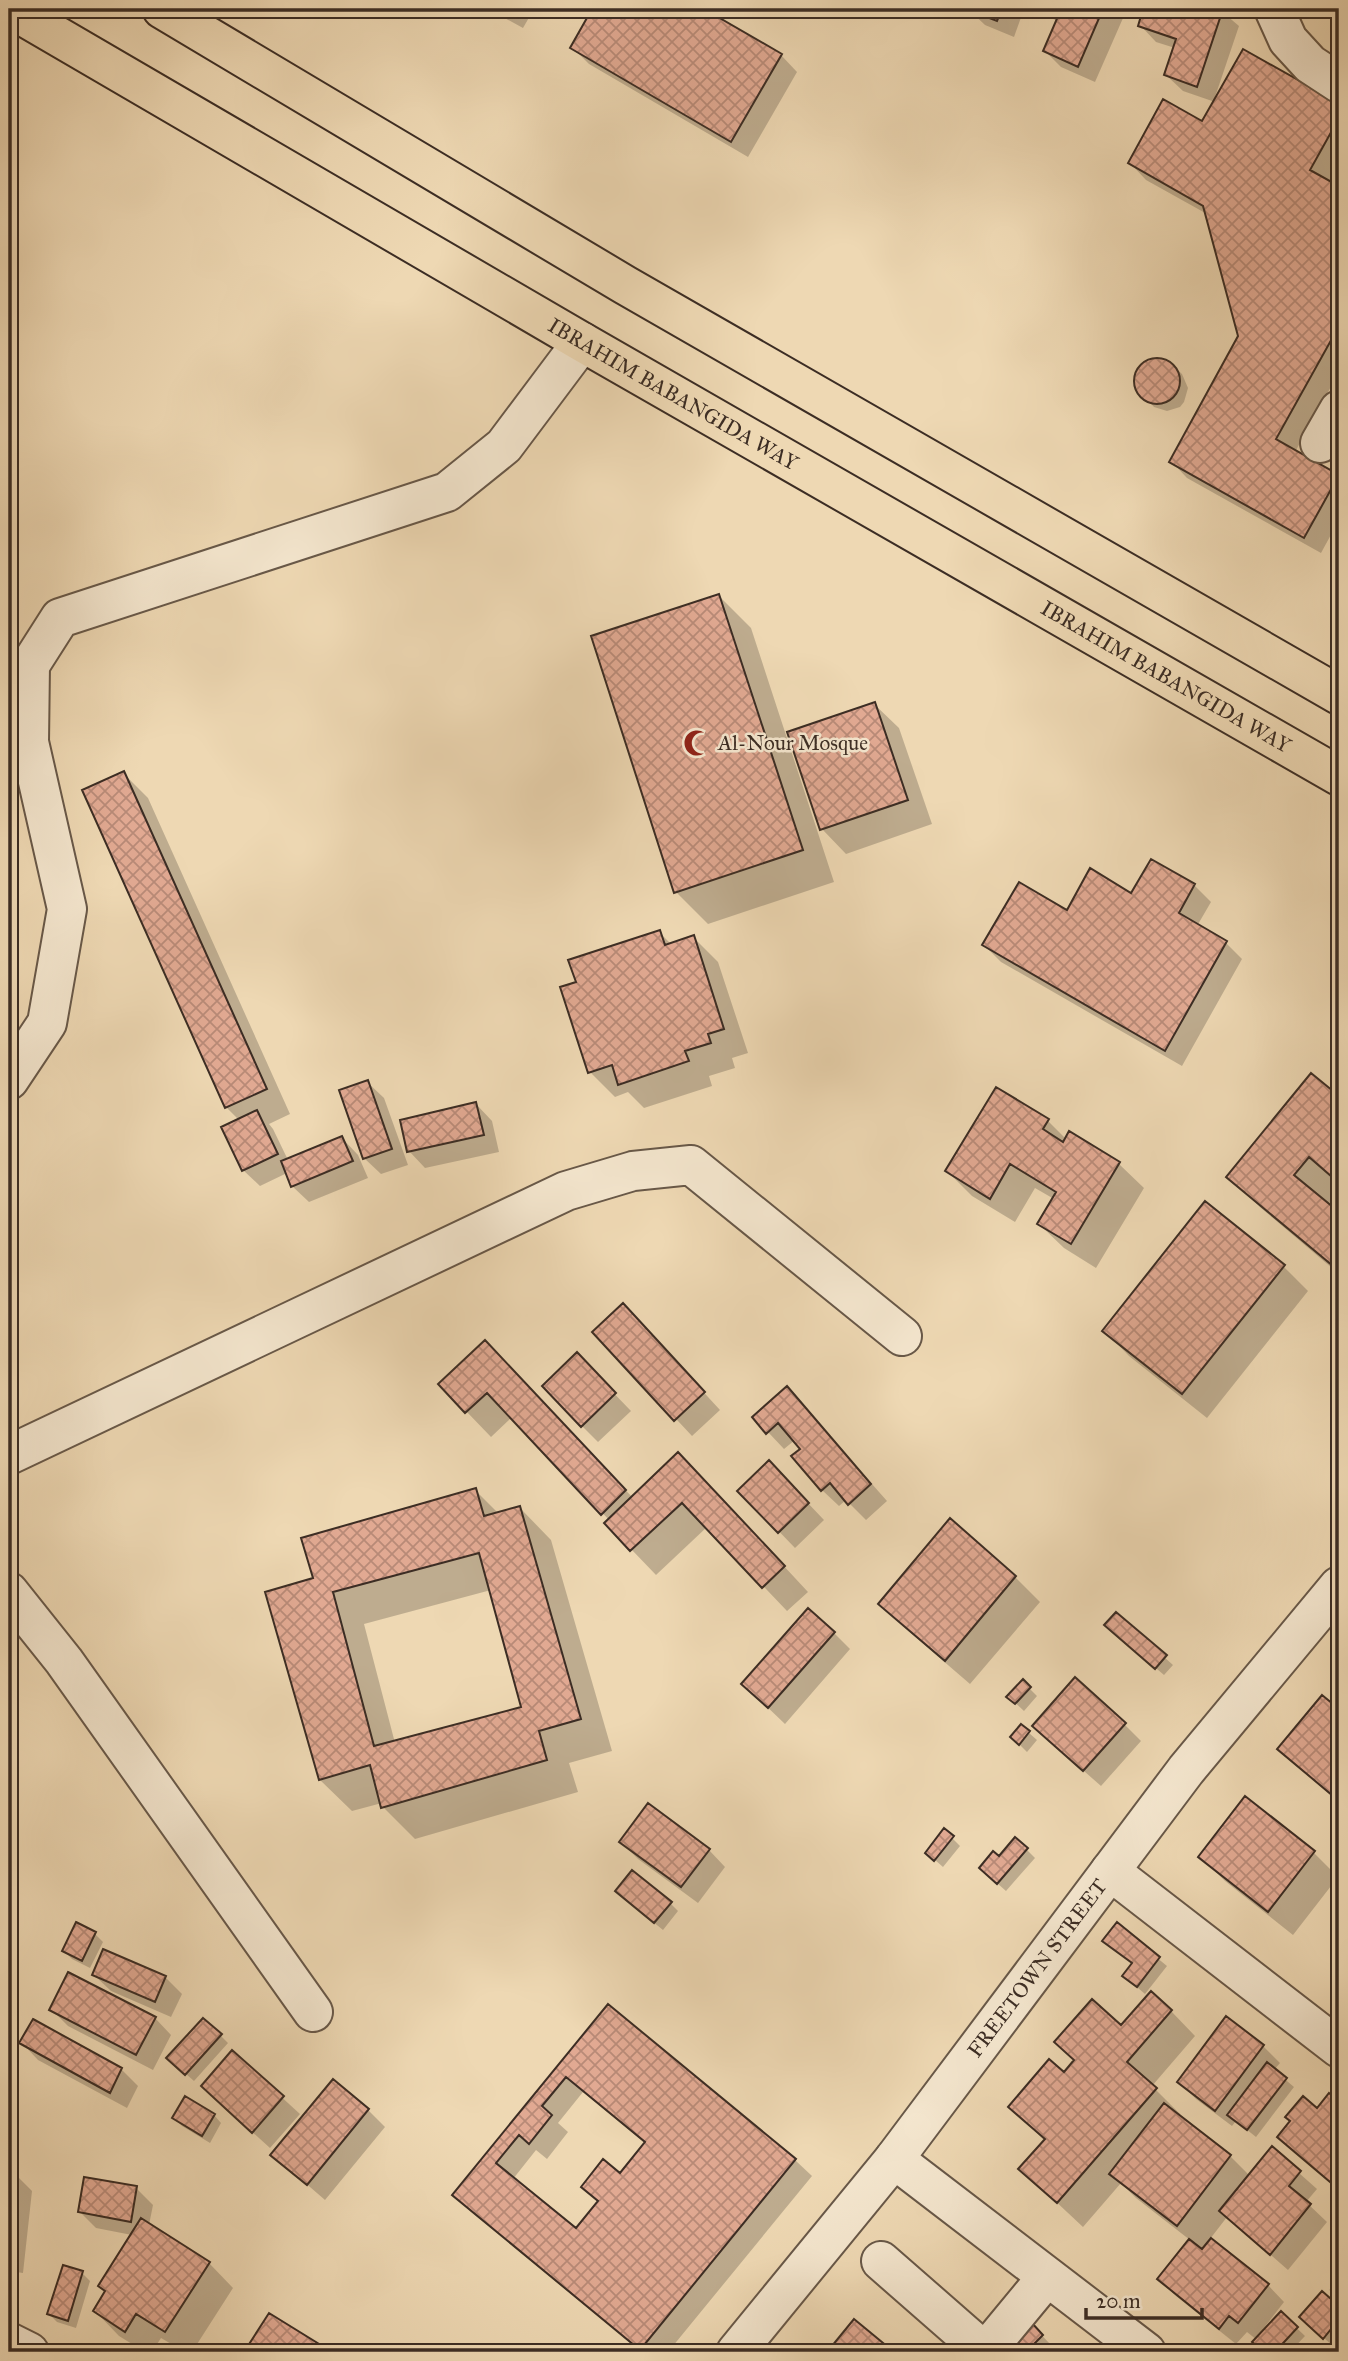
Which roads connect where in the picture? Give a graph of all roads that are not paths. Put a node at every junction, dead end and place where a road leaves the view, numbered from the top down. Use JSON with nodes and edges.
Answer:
{"nodes":[{"id":1,"x":11,"y":9,"type":"edge"},
{"id":2,"x":162,"y":9,"type":"edge"},
{"id":3,"x":1274,"y":9,"type":"edge"},
{"id":4,"x":1339,"y":83,"type":"edge"},
{"id":5,"x":582,"y":342,"type":"junction"},
{"id":6,"x":1339,"y":410,"type":"edge"},
{"id":7,"x":1320,"y":443,"type":"dead end"},
{"id":8,"x":30,"y":665,"type":"junction"},
{"id":9,"x":1339,"y":695,"type":"edge"},
{"id":10,"x":9,"y":699,"type":"edge"},
{"id":11,"x":1339,"y":776,"type":"edge"},
{"id":12,"x":9,"y":1080,"type":"edge"},
{"id":13,"x":902,"y":1336,"type":"dead end"},
{"id":14,"x":9,"y":1455,"type":"edge"},
{"id":15,"x":1339,"y":1586,"type":"edge"},
{"id":16,"x":9,"y":1592,"type":"edge"},
{"id":17,"x":1110,"y":1871,"type":"junction"},
{"id":18,"x":313,"y":2012,"type":"dead end"},
{"id":19,"x":1339,"y":2048,"type":"edge"},
{"id":20,"x":894,"y":2159,"type":"junction"},
{"id":21,"x":881,"y":2261,"type":"dead end"},
{"id":22,"x":1047,"y":2277,"type":"junction"},
{"id":23,"x":9,"y":2342,"type":"edge"},
{"id":24,"x":29,"y":2352,"type":"edge"},
{"id":25,"x":736,"y":2352,"type":"edge"},
{"id":26,"x":985,"y":2352,"type":"edge"},
{"id":27,"x":1146,"y":2352,"type":"edge"}],
"edges":[{"from":1,"to":5,"type":"main road","name":"IBRAHIM BABANGIDA WAY"},
{"from":2,"to":9,"type":"main road"},
{"from":3,"to":4,"type":"street"},
{"from":5,"to":8,"type":"street"},
{"from":5,"to":11,"type":"main road","name":"IBRAHIM BABANGIDA WAY"},
{"from":6,"to":7,"type":"street"},
{"from":8,"to":10,"type":"street"},
{"from":8,"to":12,"type":"street"},
{"from":13,"to":14,"type":"street"},
{"from":15,"to":17,"type":"street","name":"FREETOWN STREET"},
{"from":16,"to":18,"type":"street"},
{"from":17,"to":19,"type":"street"},
{"from":17,"to":20,"type":"street","name":"FREETOWN STREET"},
{"from":20,"to":22,"type":"street"},
{"from":20,"to":25,"type":"street","name":"FREETOWN STREET"},
{"from":21,"to":26,"type":"street"},
{"from":22,"to":26,"type":"street"},
{"from":22,"to":27,"type":"street"},
{"from":23,"to":24,"type":"street"}]}
